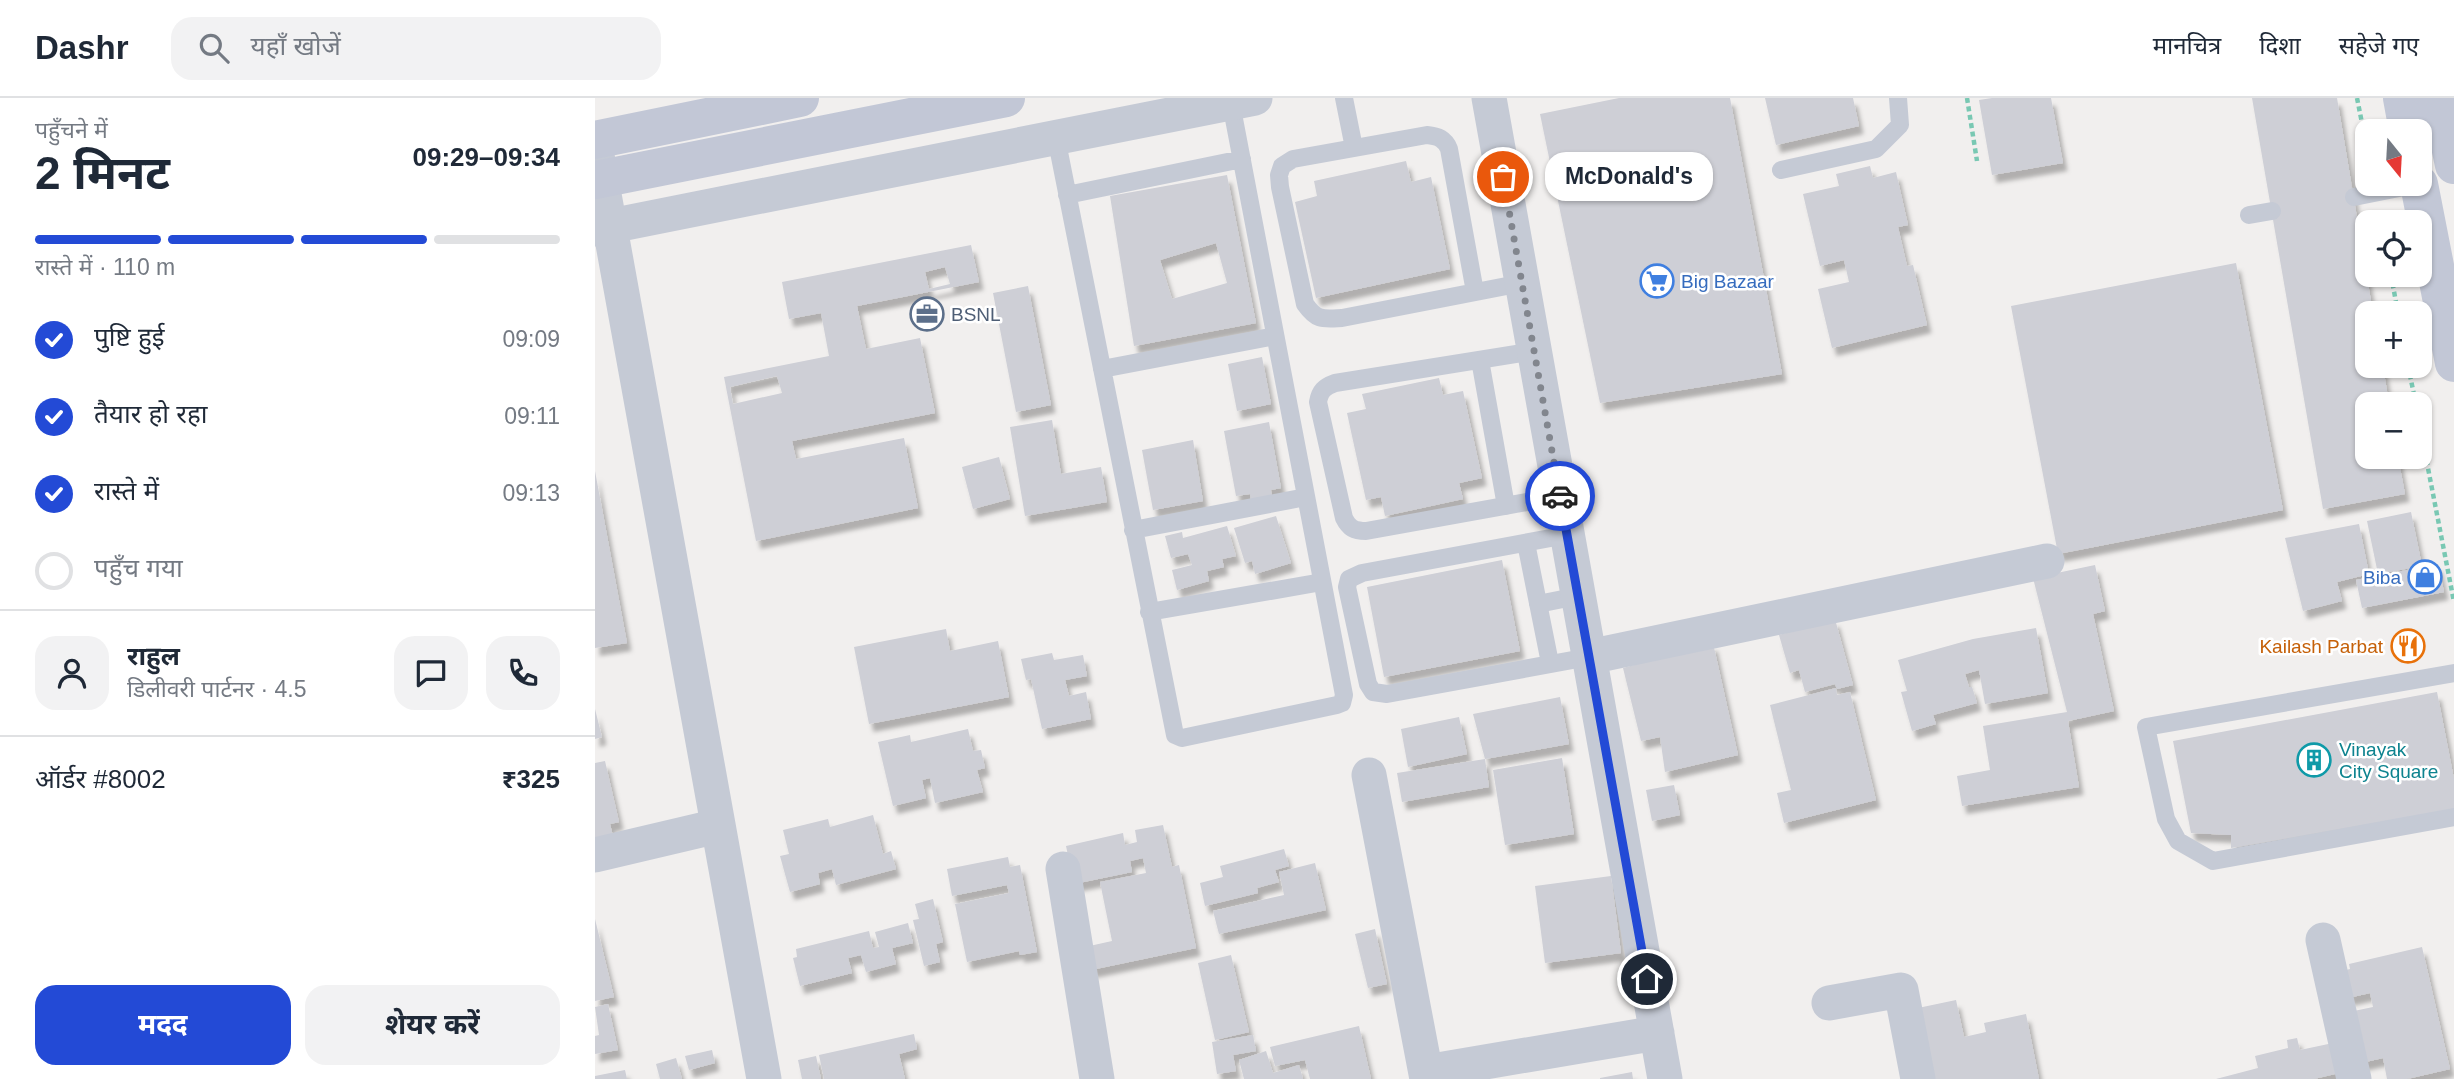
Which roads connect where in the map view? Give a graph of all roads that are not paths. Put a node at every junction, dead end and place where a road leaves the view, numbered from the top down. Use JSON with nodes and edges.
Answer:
{"nodes":[{"id":1,"x":800,"y":98,"type":"edge"},
{"id":2,"x":1006,"y":98,"type":"edge"},
{"id":3,"x":1344,"y":98,"type":"edge"},
{"id":4,"x":1489,"y":98,"type":"edge"},
{"id":5,"x":1898,"y":98,"type":"edge"},
{"id":6,"x":2402,"y":98,"type":"edge"},
{"id":7,"x":2440,"y":98,"type":"edge"},
{"id":8,"x":1239,"y":100,"type":"edge"},
{"id":9,"x":2406,"y":119,"type":"edge"},
{"id":10,"x":1056,"y":138,"type":"junction"},
{"id":11,"x":595,"y":140,"type":"edge"},
{"id":12,"x":1354,"y":148,"type":"junction"},
{"id":13,"x":1242,"y":159,"type":"junction"},
{"id":14,"x":2454,"y":165,"type":"edge"},
{"id":15,"x":597,"y":168,"type":"edge"},
{"id":16,"x":1781,"y":170,"type":"dead end"},
{"id":17,"x":1067,"y":195,"type":"junction"},
{"id":18,"x":2359,"y":196,"type":"edge"},
{"id":19,"x":2421,"y":196,"type":"edge"},
{"id":20,"x":2354,"y":197,"type":"dead end"},
{"id":21,"x":2272,"y":211,"type":"dead end"},
{"id":22,"x":2249,"y":215,"type":"dead end"},
{"id":23,"x":603,"y":228,"type":"edge"},
{"id":24,"x":1522,"y":283,"type":"junction"},
{"id":25,"x":1475,"y":292,"type":"junction"},
{"id":26,"x":1275,"y":336,"type":"junction"},
{"id":27,"x":1534,"y":351,"type":"junction"},
{"id":28,"x":1480,"y":360,"type":"junction"},
{"id":29,"x":2454,"y":363,"type":"edge"},
{"id":30,"x":1101,"y":369,"type":"junction"},
{"id":31,"x":1560,"y":496,"type":"junction"},
{"id":32,"x":1306,"y":497,"type":"junction"},
{"id":33,"x":1506,"y":506,"type":"junction"},
{"id":34,"x":1133,"y":530,"type":"junction"},
{"id":35,"x":1567,"y":535,"type":"junction"},
{"id":36,"x":1526,"y":542,"type":"junction"},
{"id":37,"x":2046,"y":561,"type":"dead end"},
{"id":38,"x":1322,"y":582,"type":"junction"},
{"id":39,"x":1578,"y":596,"type":"junction"},
{"id":40,"x":1538,"y":604,"type":"junction"},
{"id":41,"x":1149,"y":612,"type":"junction"},
{"id":42,"x":1589,"y":657,"type":"junction"},
{"id":43,"x":1550,"y":663,"type":"junction"},
{"id":44,"x":2454,"y":673,"type":"edge"},
{"id":45,"x":1369,"y":775,"type":"dead end"},
{"id":46,"x":2454,"y":817,"type":"edge"},
{"id":47,"x":718,"y":826,"type":"junction"},
{"id":48,"x":595,"y":855,"type":"edge"},
{"id":49,"x":1063,"y":869,"type":"dead end"},
{"id":50,"x":2323,"y":940,"type":"dead end"},
{"id":51,"x":1829,"y":1003,"type":"dead end"},
{"id":52,"x":1657,"y":1034,"type":"junction"},
{"id":53,"x":1426,"y":1075,"type":"edge"},
{"id":54,"x":764,"y":1079,"type":"edge"},
{"id":55,"x":1097,"y":1079,"type":"edge"},
{"id":56,"x":1665,"y":1079,"type":"edge"},
{"id":57,"x":1918,"y":1079,"type":"edge"},
{"id":58,"x":2354,"y":1079,"type":"edge"}],
"edges":[{"from":1,"to":11,"type":"main road"},
{"from":2,"to":15,"type":"main road"},
{"from":3,"to":12,"type":"lane"},
{"from":4,"to":24,"type":"street"},
{"from":5,"to":16,"type":"lane"},
{"from":6,"to":9,"type":"main road"},
{"from":7,"to":14,"type":"main road"},
{"from":8,"to":10,"type":"street"},
{"from":8,"to":13,"type":"lane"},
{"from":10,"to":17,"type":"lane"},
{"from":10,"to":23,"type":"street"},
{"from":12,"to":25,"type":"lane"},
{"from":12,"to":25,"type":"lane"},
{"from":13,"to":17,"type":"lane"},
{"from":13,"to":26,"type":"lane"},
{"from":15,"to":23,"type":"street"},
{"from":17,"to":30,"type":"lane"},
{"from":18,"to":20,"type":"lane"},
{"from":19,"to":29,"type":"main road"},
{"from":21,"to":22,"type":"lane"},
{"from":23,"to":47,"type":"street"},
{"from":24,"to":25,"type":"lane"},
{"from":24,"to":27,"type":"street"},
{"from":26,"to":30,"type":"lane"},
{"from":26,"to":32,"type":"lane"},
{"from":27,"to":28,"type":"lane"},
{"from":27,"to":31,"type":"street"},
{"from":28,"to":33,"type":"lane"},
{"from":28,"to":33,"type":"lane"},
{"from":30,"to":34,"type":"lane"},
{"from":31,"to":33,"type":"lane"},
{"from":31,"to":35,"type":"street"},
{"from":32,"to":34,"type":"lane"},
{"from":32,"to":38,"type":"lane"},
{"from":34,"to":41,"type":"lane"},
{"from":35,"to":36,"type":"lane"},
{"from":35,"to":39,"type":"street"},
{"from":36,"to":40,"type":"lane"},
{"from":36,"to":43,"type":"lane"},
{"from":37,"to":42,"type":"street"},
{"from":38,"to":41,"type":"lane"},
{"from":38,"to":41,"type":"lane"},
{"from":39,"to":40,"type":"lane"},
{"from":39,"to":42,"type":"street"},
{"from":40,"to":43,"type":"lane"},
{"from":42,"to":43,"type":"lane"},
{"from":42,"to":52,"type":"street"},
{"from":44,"to":46,"type":"lane"},
{"from":45,"to":53,"type":"street"},
{"from":47,"to":48,"type":"street"},
{"from":47,"to":54,"type":"street"},
{"from":49,"to":55,"type":"street"},
{"from":50,"to":58,"type":"street"},
{"from":51,"to":57,"type":"street"},
{"from":52,"to":53,"type":"street"},
{"from":52,"to":56,"type":"street"}]}
